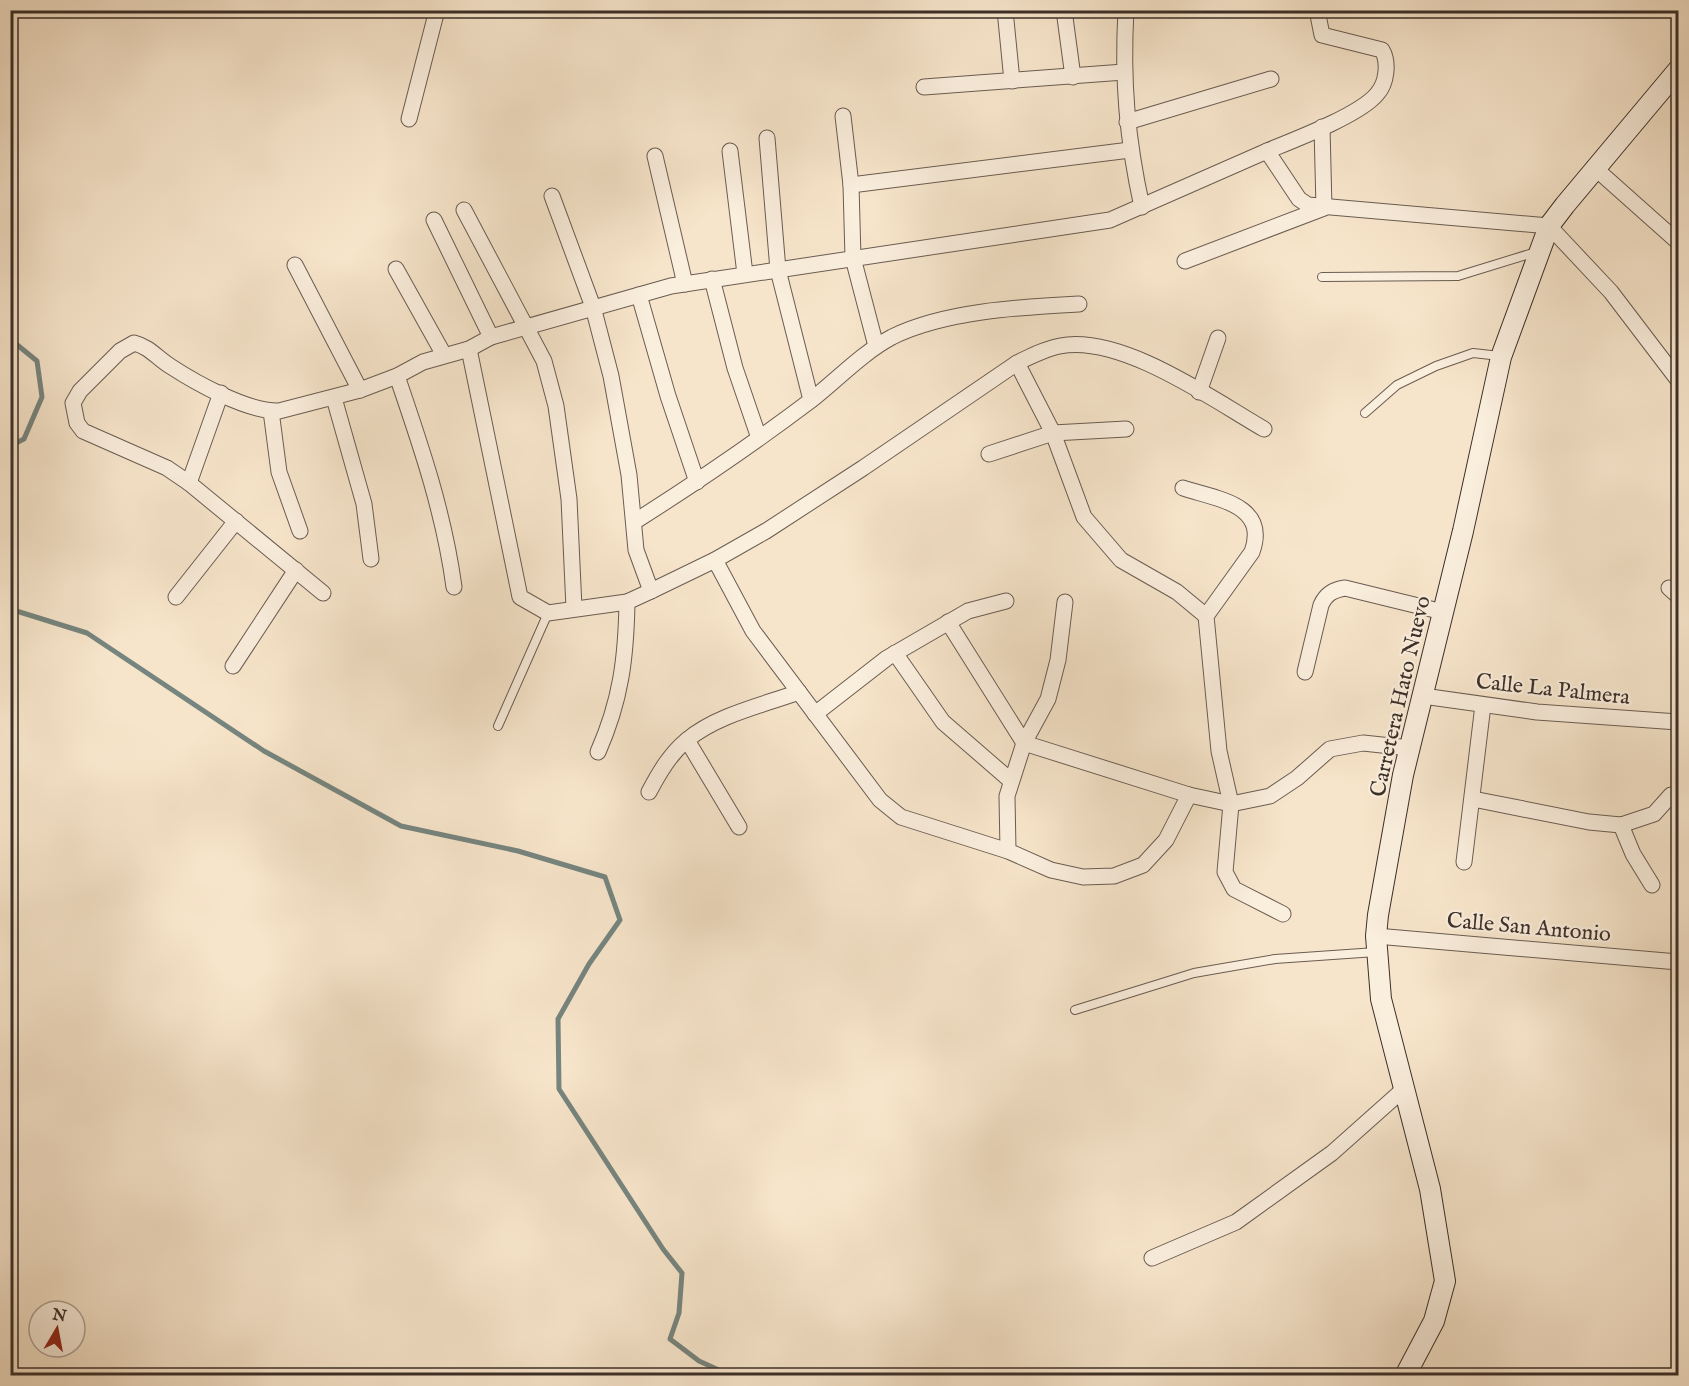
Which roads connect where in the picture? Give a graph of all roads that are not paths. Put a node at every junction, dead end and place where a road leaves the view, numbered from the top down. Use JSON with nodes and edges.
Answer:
{"nodes":[{"id":1,"x":437,"y":10,"type":"edge"},
{"id":2,"x":1005,"y":10,"type":"edge"},
{"id":3,"x":1064,"y":10,"type":"edge"},
{"id":4,"x":1126,"y":10,"type":"edge"},
{"id":5,"x":1317,"y":10,"type":"edge"},
{"id":6,"x":1678,"y":70,"type":"edge"},
{"id":7,"x":1124,"y":72,"type":"junction"},
{"id":8,"x":1073,"y":77,"type":"junction"},
{"id":9,"x":1271,"y":79,"type":"dead end"},
{"id":10,"x":1012,"y":81,"type":"junction"},
{"id":11,"x":924,"y":87,"type":"dead end"},
{"id":12,"x":843,"y":116,"type":"dead end"},
{"id":13,"x":409,"y":120,"type":"dead end"},
{"id":14,"x":1127,"y":122,"type":"junction"},
{"id":15,"x":1322,"y":127,"type":"junction"},
{"id":16,"x":767,"y":138,"type":"dead end"},
{"id":17,"x":1130,"y":150,"type":"junction"},
{"id":18,"x":730,"y":151,"type":"dead end"},
{"id":19,"x":1267,"y":151,"type":"junction"},
{"id":20,"x":654,"y":156,"type":"dead end"},
{"id":21,"x":1596,"y":169,"type":"junction"},
{"id":22,"x":851,"y":185,"type":"junction"},
{"id":23,"x":552,"y":196,"type":"dead end"},
{"id":24,"x":1142,"y":207,"type":"junction"},
{"id":25,"x":1324,"y":208,"type":"junction"},
{"id":26,"x":464,"y":210,"type":"dead end"},
{"id":27,"x":434,"y":220,"type":"dead end"},
{"id":28,"x":1549,"y":226,"type":"junction"},
{"id":29,"x":1678,"y":242,"type":"edge"},
{"id":30,"x":1539,"y":250,"type":"junction"},
{"id":31,"x":852,"y":258,"type":"junction"},
{"id":32,"x":1185,"y":261,"type":"dead end"},
{"id":33,"x":296,"y":264,"type":"dead end"},
{"id":34,"x":396,"y":269,"type":"dead end"},
{"id":35,"x":778,"y":270,"type":"junction"},
{"id":36,"x":745,"y":274,"type":"junction"},
{"id":37,"x":1322,"y":277,"type":"dead end"},
{"id":38,"x":712,"y":279,"type":"junction"},
{"id":39,"x":685,"y":284,"type":"junction"},
{"id":40,"x":639,"y":294,"type":"junction"},
{"id":41,"x":1079,"y":304,"type":"dead end"},
{"id":42,"x":593,"y":307,"type":"junction"},
{"id":43,"x":525,"y":328,"type":"junction"},
{"id":44,"x":491,"y":337,"type":"junction"},
{"id":45,"x":1218,"y":338,"type":"dead end"},
{"id":46,"x":876,"y":346,"type":"junction"},
{"id":47,"x":469,"y":350,"type":"junction"},
{"id":48,"x":444,"y":355,"type":"junction"},
{"id":49,"x":1501,"y":357,"type":"junction"},
{"id":50,"x":1017,"y":363,"type":"junction"},
{"id":51,"x":397,"y":376,"type":"junction"},
{"id":52,"x":1678,"y":380,"type":"edge"},
{"id":53,"x":360,"y":390,"type":"junction"},
{"id":54,"x":1199,"y":392,"type":"junction"},
{"id":55,"x":221,"y":393,"type":"junction"},
{"id":56,"x":334,"y":398,"type":"junction"},
{"id":57,"x":811,"y":400,"type":"junction"},
{"id":58,"x":272,"y":411,"type":"junction"},
{"id":59,"x":1365,"y":413,"type":"dead end"},
{"id":60,"x":1126,"y":429,"type":"dead end"},
{"id":61,"x":1264,"y":429,"type":"dead end"},
{"id":62,"x":1053,"y":433,"type":"junction"},
{"id":63,"x":759,"y":438,"type":"junction"},
{"id":64,"x":989,"y":454,"type":"dead end"},
{"id":65,"x":697,"y":482,"type":"junction"},
{"id":66,"x":189,"y":483,"type":"junction"},
{"id":67,"x":1183,"y":488,"type":"dead end"},
{"id":68,"x":236,"y":521,"type":"junction"},
{"id":69,"x":634,"y":522,"type":"junction"},
{"id":70,"x":300,"y":531,"type":"dead end"},
{"id":71,"x":371,"y":560,"type":"dead end"},
{"id":72,"x":715,"y":560,"type":"junction"},
{"id":73,"x":296,"y":570,"type":"junction"},
{"id":74,"x":454,"y":587,"type":"dead end"},
{"id":75,"x":651,"y":591,"type":"junction"},
{"id":76,"x":323,"y":593,"type":"dead end"},
{"id":77,"x":176,"y":597,"type":"dead end"},
{"id":78,"x":1006,"y":601,"type":"dead end"},
{"id":79,"x":627,"y":602,"type":"junction"},
{"id":80,"x":1065,"y":602,"type":"dead end"},
{"id":81,"x":574,"y":608,"type":"junction"},
{"id":82,"x":1443,"y":612,"type":"junction"},
{"id":83,"x":548,"y":613,"type":"junction"},
{"id":84,"x":1206,"y":616,"type":"junction"},
{"id":85,"x":948,"y":622,"type":"junction"},
{"id":86,"x":895,"y":653,"type":"junction"},
{"id":87,"x":232,"y":666,"type":"dead end"},
{"id":88,"x":1305,"y":672,"type":"dead end"},
{"id":89,"x":799,"y":692,"type":"junction"},
{"id":90,"x":1423,"y":696,"type":"junction"},
{"id":91,"x":1483,"y":705,"type":"junction"},
{"id":92,"x":815,"y":714,"type":"junction"},
{"id":93,"x":1678,"y":722,"type":"edge"},
{"id":94,"x":498,"y":726,"type":"dead end"},
{"id":95,"x":687,"y":740,"type":"junction"},
{"id":96,"x":1024,"y":743,"type":"junction"},
{"id":97,"x":1410,"y":748,"type":"junction"},
{"id":98,"x":598,"y":752,"type":"dead end"},
{"id":99,"x":1010,"y":780,"type":"junction"},
{"id":100,"x":649,"y":792,"type":"dead end"},
{"id":101,"x":1189,"y":795,"type":"junction"},
{"id":102,"x":1671,"y":795,"type":"dead end"},
{"id":103,"x":1473,"y":799,"type":"junction"},
{"id":104,"x":1231,"y":804,"type":"junction"},
{"id":105,"x":1621,"y":825,"type":"junction"},
{"id":106,"x":740,"y":827,"type":"dead end"},
{"id":107,"x":1008,"y":851,"type":"junction"},
{"id":108,"x":1464,"y":862,"type":"dead end"},
{"id":109,"x":1652,"y":885,"type":"dead end"},
{"id":110,"x":1283,"y":915,"type":"dead end"},
{"id":111,"x":1377,"y":944,"type":"junction"},
{"id":112,"x":1678,"y":962,"type":"edge"},
{"id":113,"x":1075,"y":1010,"type":"dead end"},
{"id":114,"x":1405,"y":1088,"type":"junction"},
{"id":115,"x":1152,"y":1258,"type":"dead end"},
{"id":116,"x":1405,"y":1376,"type":"edge"}],
"edges":[{"from":1,"to":13,"type":"street"},
{"from":2,"to":10,"type":"street"},
{"from":3,"to":8,"type":"street"},
{"from":4,"to":7,"type":"street"},
{"from":5,"to":15,"type":"street"},
{"from":6,"to":21,"type":"main road","name":"Carretera Hato Nuevo"},
{"from":7,"to":8,"type":"street"},
{"from":7,"to":14,"type":"street"},
{"from":8,"to":10,"type":"street"},
{"from":9,"to":14,"type":"street"},
{"from":10,"to":11,"type":"street"},
{"from":12,"to":22,"type":"street"},
{"from":14,"to":17,"type":"street"},
{"from":15,"to":19,"type":"street"},
{"from":15,"to":25,"type":"street"},
{"from":16,"to":35,"type":"street"},
{"from":17,"to":22,"type":"street"},
{"from":17,"to":24,"type":"street"},
{"from":18,"to":36,"type":"street"},
{"from":19,"to":24,"type":"street"},
{"from":19,"to":25,"type":"street"},
{"from":20,"to":39,"type":"street"},
{"from":21,"to":28,"type":"main road","name":"Carretera Hato Nuevo"},
{"from":21,"to":29,"type":"street"},
{"from":22,"to":31,"type":"street"},
{"from":23,"to":42,"type":"street"},
{"from":24,"to":31,"type":"street"},
{"from":25,"to":28,"type":"street"},
{"from":25,"to":32,"type":"street"},
{"from":26,"to":43,"type":"street"},
{"from":27,"to":44,"type":"street"},
{"from":28,"to":30,"type":"main road","name":"Carretera Hato Nuevo"},
{"from":28,"to":52,"type":"street"},
{"from":30,"to":37,"type":"lane"},
{"from":30,"to":49,"type":"main road","name":"Carretera Hato Nuevo"},
{"from":31,"to":35,"type":"street"},
{"from":31,"to":46,"type":"street"},
{"from":33,"to":53,"type":"street"},
{"from":34,"to":48,"type":"street"},
{"from":35,"to":36,"type":"street"},
{"from":35,"to":57,"type":"street"},
{"from":36,"to":38,"type":"street"},
{"from":38,"to":39,"type":"street"},
{"from":38,"to":63,"type":"street"},
{"from":39,"to":40,"type":"street"},
{"from":40,"to":42,"type":"street"},
{"from":40,"to":65,"type":"street"},
{"from":41,"to":46,"type":"street"},
{"from":42,"to":43,"type":"street"},
{"from":42,"to":69,"type":"street"},
{"from":43,"to":44,"type":"street"},
{"from":43,"to":81,"type":"street"},
{"from":44,"to":47,"type":"street"},
{"from":45,"to":54,"type":"street"},
{"from":46,"to":57,"type":"street"},
{"from":47,"to":48,"type":"street"},
{"from":47,"to":83,"type":"street"},
{"from":48,"to":51,"type":"street"},
{"from":49,"to":59,"type":"lane"},
{"from":49,"to":82,"type":"main road","name":"Carretera Hato Nuevo"},
{"from":50,"to":54,"type":"street"},
{"from":50,"to":62,"type":"street"},
{"from":50,"to":72,"type":"street"},
{"from":51,"to":53,"type":"street"},
{"from":51,"to":74,"type":"street"},
{"from":53,"to":56,"type":"street"},
{"from":54,"to":61,"type":"street"},
{"from":55,"to":58,"type":"street"},
{"from":55,"to":66,"type":"street"},
{"from":55,"to":66,"type":"street"},
{"from":56,"to":58,"type":"street"},
{"from":56,"to":71,"type":"street"},
{"from":57,"to":63,"type":"street"},
{"from":58,"to":70,"type":"street"},
{"from":60,"to":62,"type":"street"},
{"from":62,"to":64,"type":"street"},
{"from":62,"to":84,"type":"street"},
{"from":63,"to":65,"type":"street"},
{"from":65,"to":69,"type":"street"},
{"from":66,"to":68,"type":"street"},
{"from":67,"to":84,"type":"street"},
{"from":68,"to":73,"type":"street"},
{"from":68,"to":77,"type":"street"},
{"from":69,"to":75,"type":"street"},
{"from":72,"to":75,"type":"street"},
{"from":72,"to":89,"type":"street"},
{"from":73,"to":76,"type":"street"},
{"from":73,"to":87,"type":"street"},
{"from":75,"to":79,"type":"street"},
{"from":78,"to":85,"type":"street"},
{"from":79,"to":81,"type":"street"},
{"from":79,"to":98,"type":"street"},
{"from":80,"to":96,"type":"street"},
{"from":81,"to":83,"type":"street"},
{"from":82,"to":88,"type":"street"},
{"from":82,"to":90,"type":"main road","name":"Carretera Hato Nuevo"},
{"from":83,"to":94,"type":"lane"},
{"from":84,"to":104,"type":"street"},
{"from":85,"to":86,"type":"street"},
{"from":85,"to":96,"type":"street"},
{"from":86,"to":92,"type":"street"},
{"from":86,"to":99,"type":"street"},
{"from":89,"to":92,"type":"street"},
{"from":89,"to":95,"type":"street"},
{"from":90,"to":91,"type":"street","name":"Calle La Palmera"},
{"from":90,"to":97,"type":"main road","name":"Carretera Hato Nuevo"},
{"from":91,"to":93,"type":"street","name":"Calle La Palmera"},
{"from":91,"to":103,"type":"street"},
{"from":92,"to":107,"type":"street"},
{"from":95,"to":100,"type":"street"},
{"from":95,"to":106,"type":"street"},
{"from":96,"to":99,"type":"street"},
{"from":96,"to":101,"type":"street"},
{"from":97,"to":104,"type":"street"},
{"from":97,"to":111,"type":"main road","name":"Carretera Hato Nuevo"},
{"from":99,"to":107,"type":"street"},
{"from":101,"to":104,"type":"street"},
{"from":101,"to":107,"type":"street"},
{"from":102,"to":105,"type":"street"},
{"from":103,"to":105,"type":"street"},
{"from":103,"to":108,"type":"street"},
{"from":104,"to":110,"type":"street"},
{"from":105,"to":109,"type":"street"},
{"from":111,"to":112,"type":"street","name":"Calle San Antonio"},
{"from":111,"to":113,"type":"lane"},
{"from":111,"to":114,"type":"main road","name":"Carretera Hato Nuevo"},
{"from":114,"to":115,"type":"street"},
{"from":114,"to":116,"type":"main road","name":"Carretera Hato Nuevo"}]}
